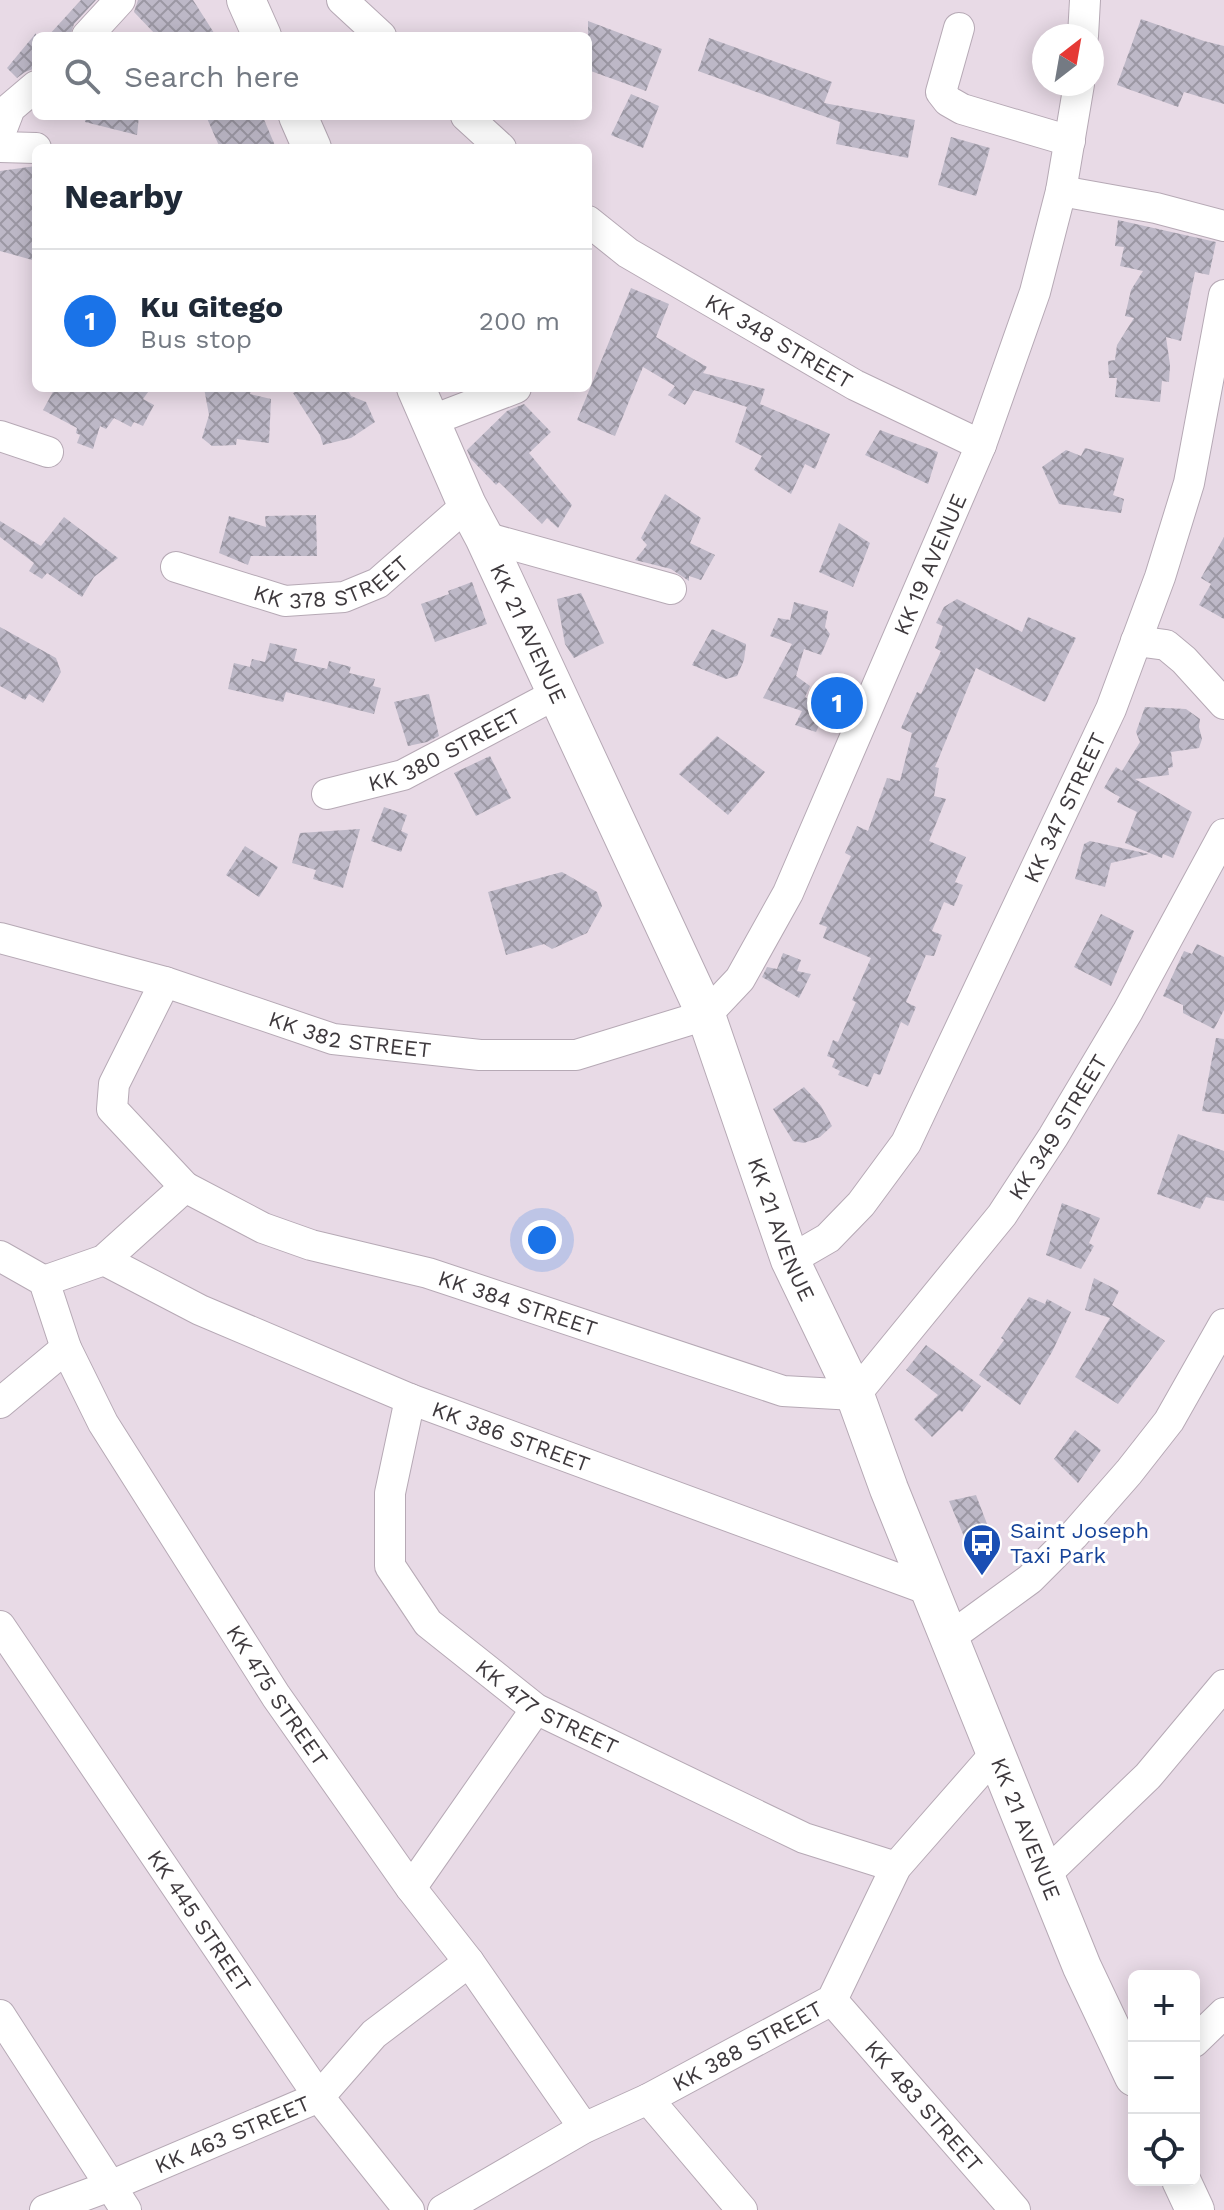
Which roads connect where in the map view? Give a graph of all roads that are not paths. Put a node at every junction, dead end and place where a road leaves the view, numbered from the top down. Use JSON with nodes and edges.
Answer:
{"nodes":[{"id":1,"x":120,"y":0,"type":"edge"},
{"id":2,"x":246,"y":0,"type":"edge"},
{"id":3,"x":342,"y":0,"type":"edge"},
{"id":4,"x":1085,"y":0,"type":"edge"},
{"id":5,"x":1084,"y":24,"type":"edge"},
{"id":6,"x":959,"y":28,"type":"dead end"},
{"id":7,"x":91,"y":32,"type":"edge"},
{"id":8,"x":260,"y":32,"type":"edge"},
{"id":9,"x":377,"y":32,"type":"edge"},
{"id":10,"x":32,"y":89,"type":"edge"},
{"id":11,"x":1077,"y":96,"type":"edge"},
{"id":12,"x":300,"y":120,"type":"edge"},
{"id":13,"x":470,"y":120,"type":"edge"},
{"id":14,"x":0,"y":134,"type":"edge"},
{"id":15,"x":1070,"y":141,"type":"junction"},
{"id":16,"x":310,"y":144,"type":"edge"},
{"id":17,"x":497,"y":144,"type":"edge"},
{"id":18,"x":0,"y":147,"type":"edge"},
{"id":19,"x":32,"y":148,"type":"edge"},
{"id":20,"x":1061,"y":191,"type":"junction"},
{"id":21,"x":592,"y":224,"type":"edge"},
{"id":22,"x":1224,"y":226,"type":"edge"},
{"id":23,"x":1224,"y":295,"type":"edge"},
{"id":24,"x":493,"y":392,"type":"edge"},
{"id":25,"x":423,"y":404,"type":"edge"},
{"id":26,"x":0,"y":436,"type":"edge"},
{"id":27,"x":981,"y":445,"type":"junction"},
{"id":28,"x":48,"y":452,"type":"dead end"},
{"id":29,"x":476,"y":521,"type":"junction"},
{"id":30,"x":176,"y":567,"type":"dead end"},
{"id":31,"x":671,"y":589,"type":"dead end"},
{"id":32,"x":1136,"y":641,"type":"junction"},
{"id":33,"x":556,"y":694,"type":"junction"},
{"id":34,"x":1224,"y":704,"type":"edge"},
{"id":35,"x":327,"y":794,"type":"dead end"},
{"id":36,"x":1224,"y":834,"type":"edge"},
{"id":37,"x":0,"y":938,"type":"edge"},
{"id":38,"x":165,"y":982,"type":"junction"},
{"id":39,"x":706,"y":1015,"type":"junction"},
{"id":40,"x":185,"y":1187,"type":"junction"},
{"id":41,"x":0,"y":1256,"type":"edge"},
{"id":42,"x":104,"y":1260,"type":"junction"},
{"id":43,"x":790,"y":1260,"type":"junction"},
{"id":44,"x":44,"y":1281,"type":"junction"},
{"id":45,"x":1224,"y":1324,"type":"edge"},
{"id":46,"x":66,"y":1348,"type":"junction"},
{"id":47,"x":855,"y":1395,"type":"junction"},
{"id":48,"x":410,"y":1399,"type":"junction"},
{"id":49,"x":0,"y":1403,"type":"edge"},
{"id":50,"x":929,"y":1590,"type":"junction"},
{"id":51,"x":0,"y":1626,"type":"edge"},
{"id":52,"x":949,"y":1638,"type":"junction"},
{"id":53,"x":1224,"y":1685,"type":"edge"},
{"id":54,"x":536,"y":1709,"type":"junction"},
{"id":55,"x":995,"y":1754,"type":"junction"},
{"id":56,"x":896,"y":1867,"type":"junction"},
{"id":57,"x":1045,"y":1875,"type":"junction"},
{"id":58,"x":411,"y":1888,"type":"junction"},
{"id":59,"x":469,"y":1962,"type":"junction"},
{"id":60,"x":832,"y":2000,"type":"junction"},
{"id":61,"x":1224,"y":2013,"type":"edge"},
{"id":62,"x":0,"y":2015,"type":"edge"},
{"id":63,"x":1200,"y":2036,"type":"edge"},
{"id":64,"x":1128,"y":2064,"type":"edge"},
{"id":65,"x":319,"y":2097,"type":"junction"},
{"id":66,"x":648,"y":2099,"type":"junction"},
{"id":67,"x":584,"y":2128,"type":"junction"},
{"id":68,"x":118,"y":2198,"type":"edge"},
{"id":69,"x":45,"y":2210,"type":"edge"},
{"id":70,"x":409,"y":2210,"type":"edge"},
{"id":71,"x":443,"y":2210,"type":"edge"},
{"id":72,"x":742,"y":2210,"type":"edge"},
{"id":73,"x":1015,"y":2210,"type":"edge"}],
"edges":[{"from":1,"to":7,"type":"street"},
{"from":2,"to":8,"type":"main road"},
{"from":3,"to":9,"type":"street"},
{"from":4,"to":5,"type":"street"},
{"from":6,"to":15,"type":"street"},
{"from":10,"to":14,"type":"street"},
{"from":11,"to":15,"type":"street","name":"KK 19 AVENUE"},
{"from":12,"to":16,"type":"main road"},
{"from":13,"to":17,"type":"street"},
{"from":15,"to":20,"type":"street","name":"KK 19 AVENUE"},
{"from":18,"to":19,"type":"street"},
{"from":20,"to":22,"type":"street"},
{"from":20,"to":27,"type":"street","name":"KK 19 AVENUE"},
{"from":21,"to":27,"type":"street","name":"KK 348 STREET"},
{"from":23,"to":32,"type":"street","name":"KK 347 STREET"},
{"from":24,"to":25,"type":"street"},
{"from":25,"to":29,"type":"main road","name":"KK 21 AVENUE"},
{"from":26,"to":28,"type":"street"},
{"from":27,"to":39,"type":"street","name":"KK 19 AVENUE"},
{"from":29,"to":30,"type":"street","name":"KK 378 STREET"},
{"from":29,"to":31,"type":"street"},
{"from":29,"to":33,"type":"main road","name":"KK 21 AVENUE"},
{"from":32,"to":34,"type":"street"},
{"from":32,"to":43,"type":"street","name":"KK 347 STREET"},
{"from":33,"to":35,"type":"street","name":"KK 380 STREET"},
{"from":33,"to":39,"type":"main road","name":"KK 21 AVENUE"},
{"from":36,"to":47,"type":"street","name":"KK 349 STREET"},
{"from":37,"to":38,"type":"street","name":"KK 382 STREET"},
{"from":38,"to":39,"type":"street","name":"KK 382 STREET"},
{"from":38,"to":40,"type":"street","name":"KK 384 STREET"},
{"from":39,"to":43,"type":"main road","name":"KK 21 AVENUE"},
{"from":40,"to":42,"type":"street"},
{"from":40,"to":47,"type":"street","name":"KK 384 STREET"},
{"from":41,"to":44,"type":"street"},
{"from":42,"to":44,"type":"street"},
{"from":42,"to":48,"type":"street","name":"KK 386 STREET"},
{"from":43,"to":47,"type":"main road","name":"KK 21 AVENUE"},
{"from":44,"to":46,"type":"street","name":"KK 475 STREET"},
{"from":45,"to":52,"type":"street"},
{"from":46,"to":49,"type":"street"},
{"from":46,"to":58,"type":"street","name":"KK 475 STREET"},
{"from":47,"to":50,"type":"main road","name":"KK 21 AVENUE"},
{"from":48,"to":50,"type":"street","name":"KK 386 STREET"},
{"from":48,"to":54,"type":"street","name":"KK 477 STREET"},
{"from":50,"to":52,"type":"main road","name":"KK 21 AVENUE"},
{"from":51,"to":65,"type":"street","name":"KK 445 STREET"},
{"from":52,"to":55,"type":"main road","name":"KK 21 AVENUE"},
{"from":53,"to":57,"type":"street"},
{"from":54,"to":56,"type":"street","name":"KK 477 STREET"},
{"from":54,"to":58,"type":"street"},
{"from":55,"to":56,"type":"street","name":"KK 388 STREET"},
{"from":55,"to":57,"type":"main road","name":"KK 21 AVENUE"},
{"from":56,"to":60,"type":"street","name":"KK 388 STREET"},
{"from":57,"to":64,"type":"main road","name":"KK 21 AVENUE"},
{"from":58,"to":59,"type":"street","name":"KK 475 STREET"},
{"from":59,"to":65,"type":"street","name":"KK 463 STREET"},
{"from":59,"to":67,"type":"street","name":"KK 475 STREET"},
{"from":60,"to":66,"type":"street","name":"KK 388 STREET"},
{"from":60,"to":73,"type":"street","name":"KK 483 STREET"},
{"from":61,"to":63,"type":"street"},
{"from":62,"to":68,"type":"street"},
{"from":65,"to":68,"type":"street","name":"KK 463 STREET"},
{"from":65,"to":70,"type":"street","name":"KK 445 STREET"},
{"from":66,"to":67,"type":"street","name":"KK 388 STREET"},
{"from":66,"to":72,"type":"street"},
{"from":67,"to":71,"type":"street","name":"KK 388 STREET"},
{"from":68,"to":69,"type":"street","name":"KK 463 STREET"}]}
